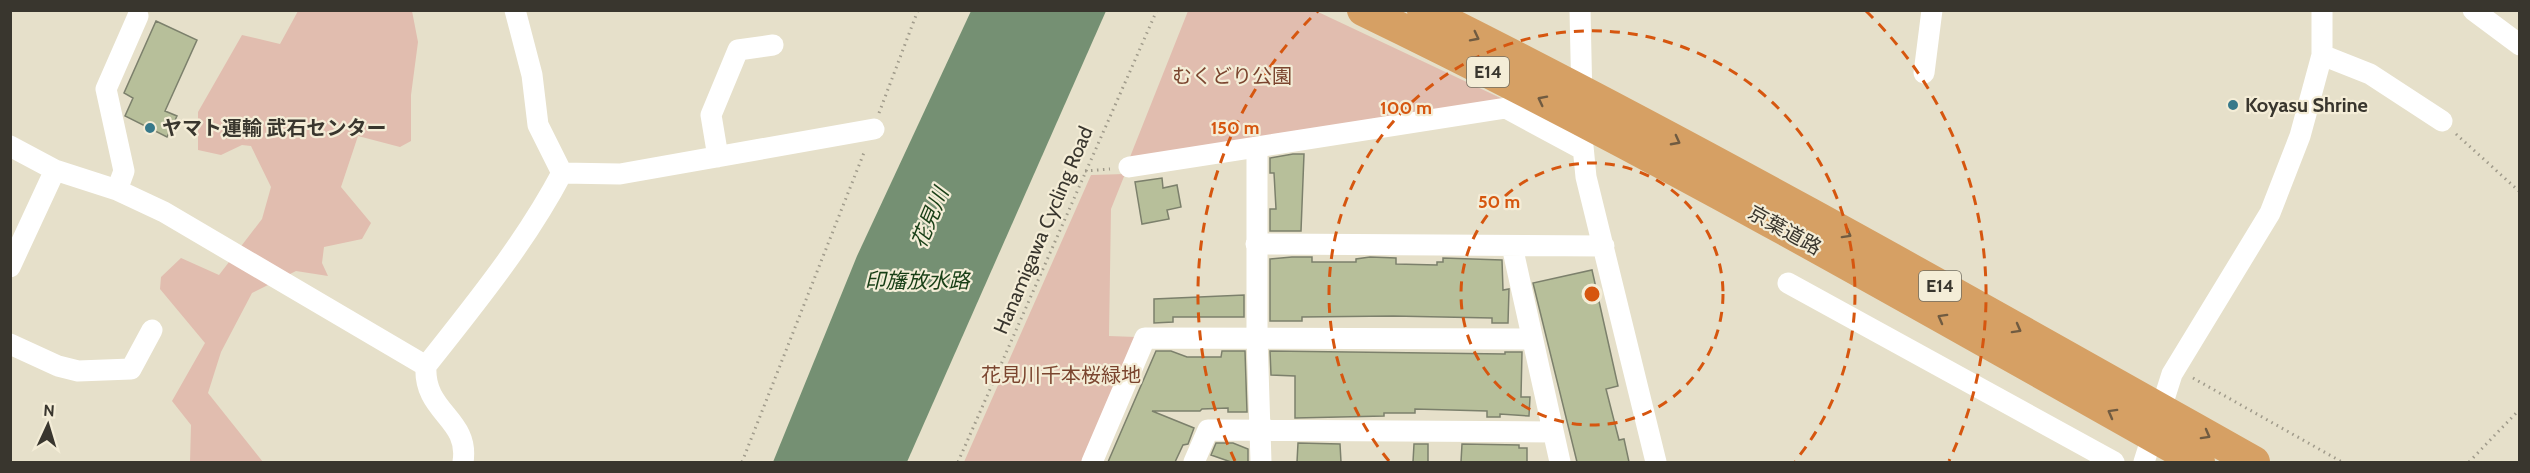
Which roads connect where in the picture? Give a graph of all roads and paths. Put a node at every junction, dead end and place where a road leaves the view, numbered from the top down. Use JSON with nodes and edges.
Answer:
{"nodes":[{"id":1,"x":515,"y":10,"type":"edge"},
{"id":2,"x":918,"y":10,"type":"edge"},
{"id":3,"x":1157,"y":10,"type":"edge"},
{"id":4,"x":1363,"y":10,"type":"edge"},
{"id":5,"x":1423,"y":10,"type":"edge"},
{"id":6,"x":1580,"y":10,"type":"edge"},
{"id":7,"x":1932,"y":10,"type":"edge"},
{"id":8,"x":2322,"y":10,"type":"edge"},
{"id":9,"x":2473,"y":10,"type":"edge"},
{"id":10,"x":138,"y":16,"type":"dead end"},
{"id":11,"x":773,"y":45,"type":"dead end"},
{"id":12,"x":2520,"y":45,"type":"edge"},
{"id":13,"x":2322,"y":55,"type":"junction"},
{"id":14,"x":1924,"y":73,"type":"dead end"},
{"id":15,"x":2442,"y":121,"type":"joint"},
{"id":16,"x":1619,"y":124,"type":"junction"},
{"id":17,"x":874,"y":129,"type":"junction"},
{"id":18,"x":10,"y":146,"type":"edge"},
{"id":19,"x":1257,"y":147,"type":"junction"},
{"id":20,"x":1582,"y":149,"type":"junction"},
{"id":21,"x":718,"y":157,"type":"junction"},
{"id":22,"x":1129,"y":167,"type":"joint"},
{"id":23,"x":55,"y":170,"type":"junction"},
{"id":24,"x":1085,"y":171,"type":"junction"},
{"id":25,"x":562,"y":173,"type":"junction"},
{"id":26,"x":117,"y":190,"type":"junction"},
{"id":27,"x":2520,"y":192,"type":"edge"},
{"id":28,"x":1256,"y":244,"type":"junction"},
{"id":29,"x":1512,"y":246,"type":"junction"},
{"id":30,"x":1604,"y":246,"type":"junction"},
{"id":31,"x":10,"y":267,"type":"edge"},
{"id":32,"x":1788,"y":283,"type":"dead end"},
{"id":33,"x":152,"y":330,"type":"dead end"},
{"id":34,"x":1257,"y":337,"type":"junction"},
{"id":35,"x":1532,"y":339,"type":"junction"},
{"id":36,"x":10,"y":344,"type":"edge"},
{"id":37,"x":426,"y":366,"type":"junction"},
{"id":38,"x":2174,"y":371,"type":"junction"},
{"id":39,"x":2520,"y":409,"type":"edge"},
{"id":40,"x":1259,"y":430,"type":"junction"},
{"id":41,"x":1553,"y":432,"type":"junction"},
{"id":42,"x":464,"y":462,"type":"edge"},
{"id":43,"x":742,"y":462,"type":"edge"},
{"id":44,"x":958,"y":462,"type":"edge"},
{"id":45,"x":1092,"y":462,"type":"edge"},
{"id":46,"x":1194,"y":462,"type":"edge"},
{"id":47,"x":1261,"y":462,"type":"edge"},
{"id":48,"x":1560,"y":462,"type":"edge"},
{"id":49,"x":1656,"y":462,"type":"edge"},
{"id":50,"x":2114,"y":462,"type":"edge"},
{"id":51,"x":2144,"y":462,"type":"edge"},
{"id":52,"x":2199,"y":462,"type":"edge"},
{"id":53,"x":2254,"y":462,"type":"edge"},
{"id":54,"x":2342,"y":462,"type":"edge"},
{"id":55,"x":2469,"y":462,"type":"edge"}],
"edges":[{"from":1,"to":25,"type":"street"},
{"from":2,"to":17,"type":"path"},
{"from":3,"to":24,"type":"path","name":"Hanamigawa Cycling Road"},
{"from":16,"to":4,"type":"highway","name":"京葉道路","number":"E14","one_way":true},
{"from":5,"to":16,"type":"highway","name":"京葉道路","number":"E14","one_way":true},
{"from":6,"to":20,"type":"street"},
{"from":7,"to":14,"type":"street"},
{"from":8,"to":13,"type":"street"},
{"from":9,"to":12,"type":"street"},
{"from":10,"to":26,"type":"street"},
{"from":11,"to":21,"type":"street"},
{"from":13,"to":15,"type":"street"},
{"from":13,"to":38,"type":"street"},
{"from":15,"to":27,"type":"path"},
{"from":52,"to":16,"type":"highway","name":"京葉道路","number":"E14","one_way":true},
{"from":16,"to":53,"type":"highway","name":"京葉道路","number":"E14","one_way":true},
{"from":17,"to":21,"type":"street"},
{"from":17,"to":43,"type":"path"},
{"from":18,"to":23,"type":"street"},
{"from":19,"to":20,"type":"street"},
{"from":19,"to":22,"type":"street"},
{"from":19,"to":28,"type":"street"},
{"from":20,"to":30,"type":"street"},
{"from":21,"to":25,"type":"street"},
{"from":22,"to":24,"type":"path"},
{"from":23,"to":26,"type":"street"},
{"from":23,"to":31,"type":"street"},
{"from":24,"to":44,"type":"path","name":"Hanamigawa Cycling Road"},
{"from":25,"to":37,"type":"street"},
{"from":26,"to":37,"type":"street"},
{"from":28,"to":29,"type":"street"},
{"from":28,"to":34,"type":"street"},
{"from":29,"to":30,"type":"street"},
{"from":29,"to":35,"type":"street"},
{"from":30,"to":49,"type":"street"},
{"from":32,"to":50,"type":"street"},
{"from":33,"to":36,"type":"street"},
{"from":34,"to":35,"type":"street"},
{"from":34,"to":40,"type":"street"},
{"from":34,"to":45,"type":"street"},
{"from":35,"to":41,"type":"street"},
{"from":37,"to":42,"type":"street"},
{"from":38,"to":51,"type":"street"},
{"from":38,"to":54,"type":"path"},
{"from":39,"to":55,"type":"path"},
{"from":40,"to":41,"type":"street"},
{"from":40,"to":46,"type":"street"},
{"from":40,"to":47,"type":"street"},
{"from":41,"to":48,"type":"street"}]}
